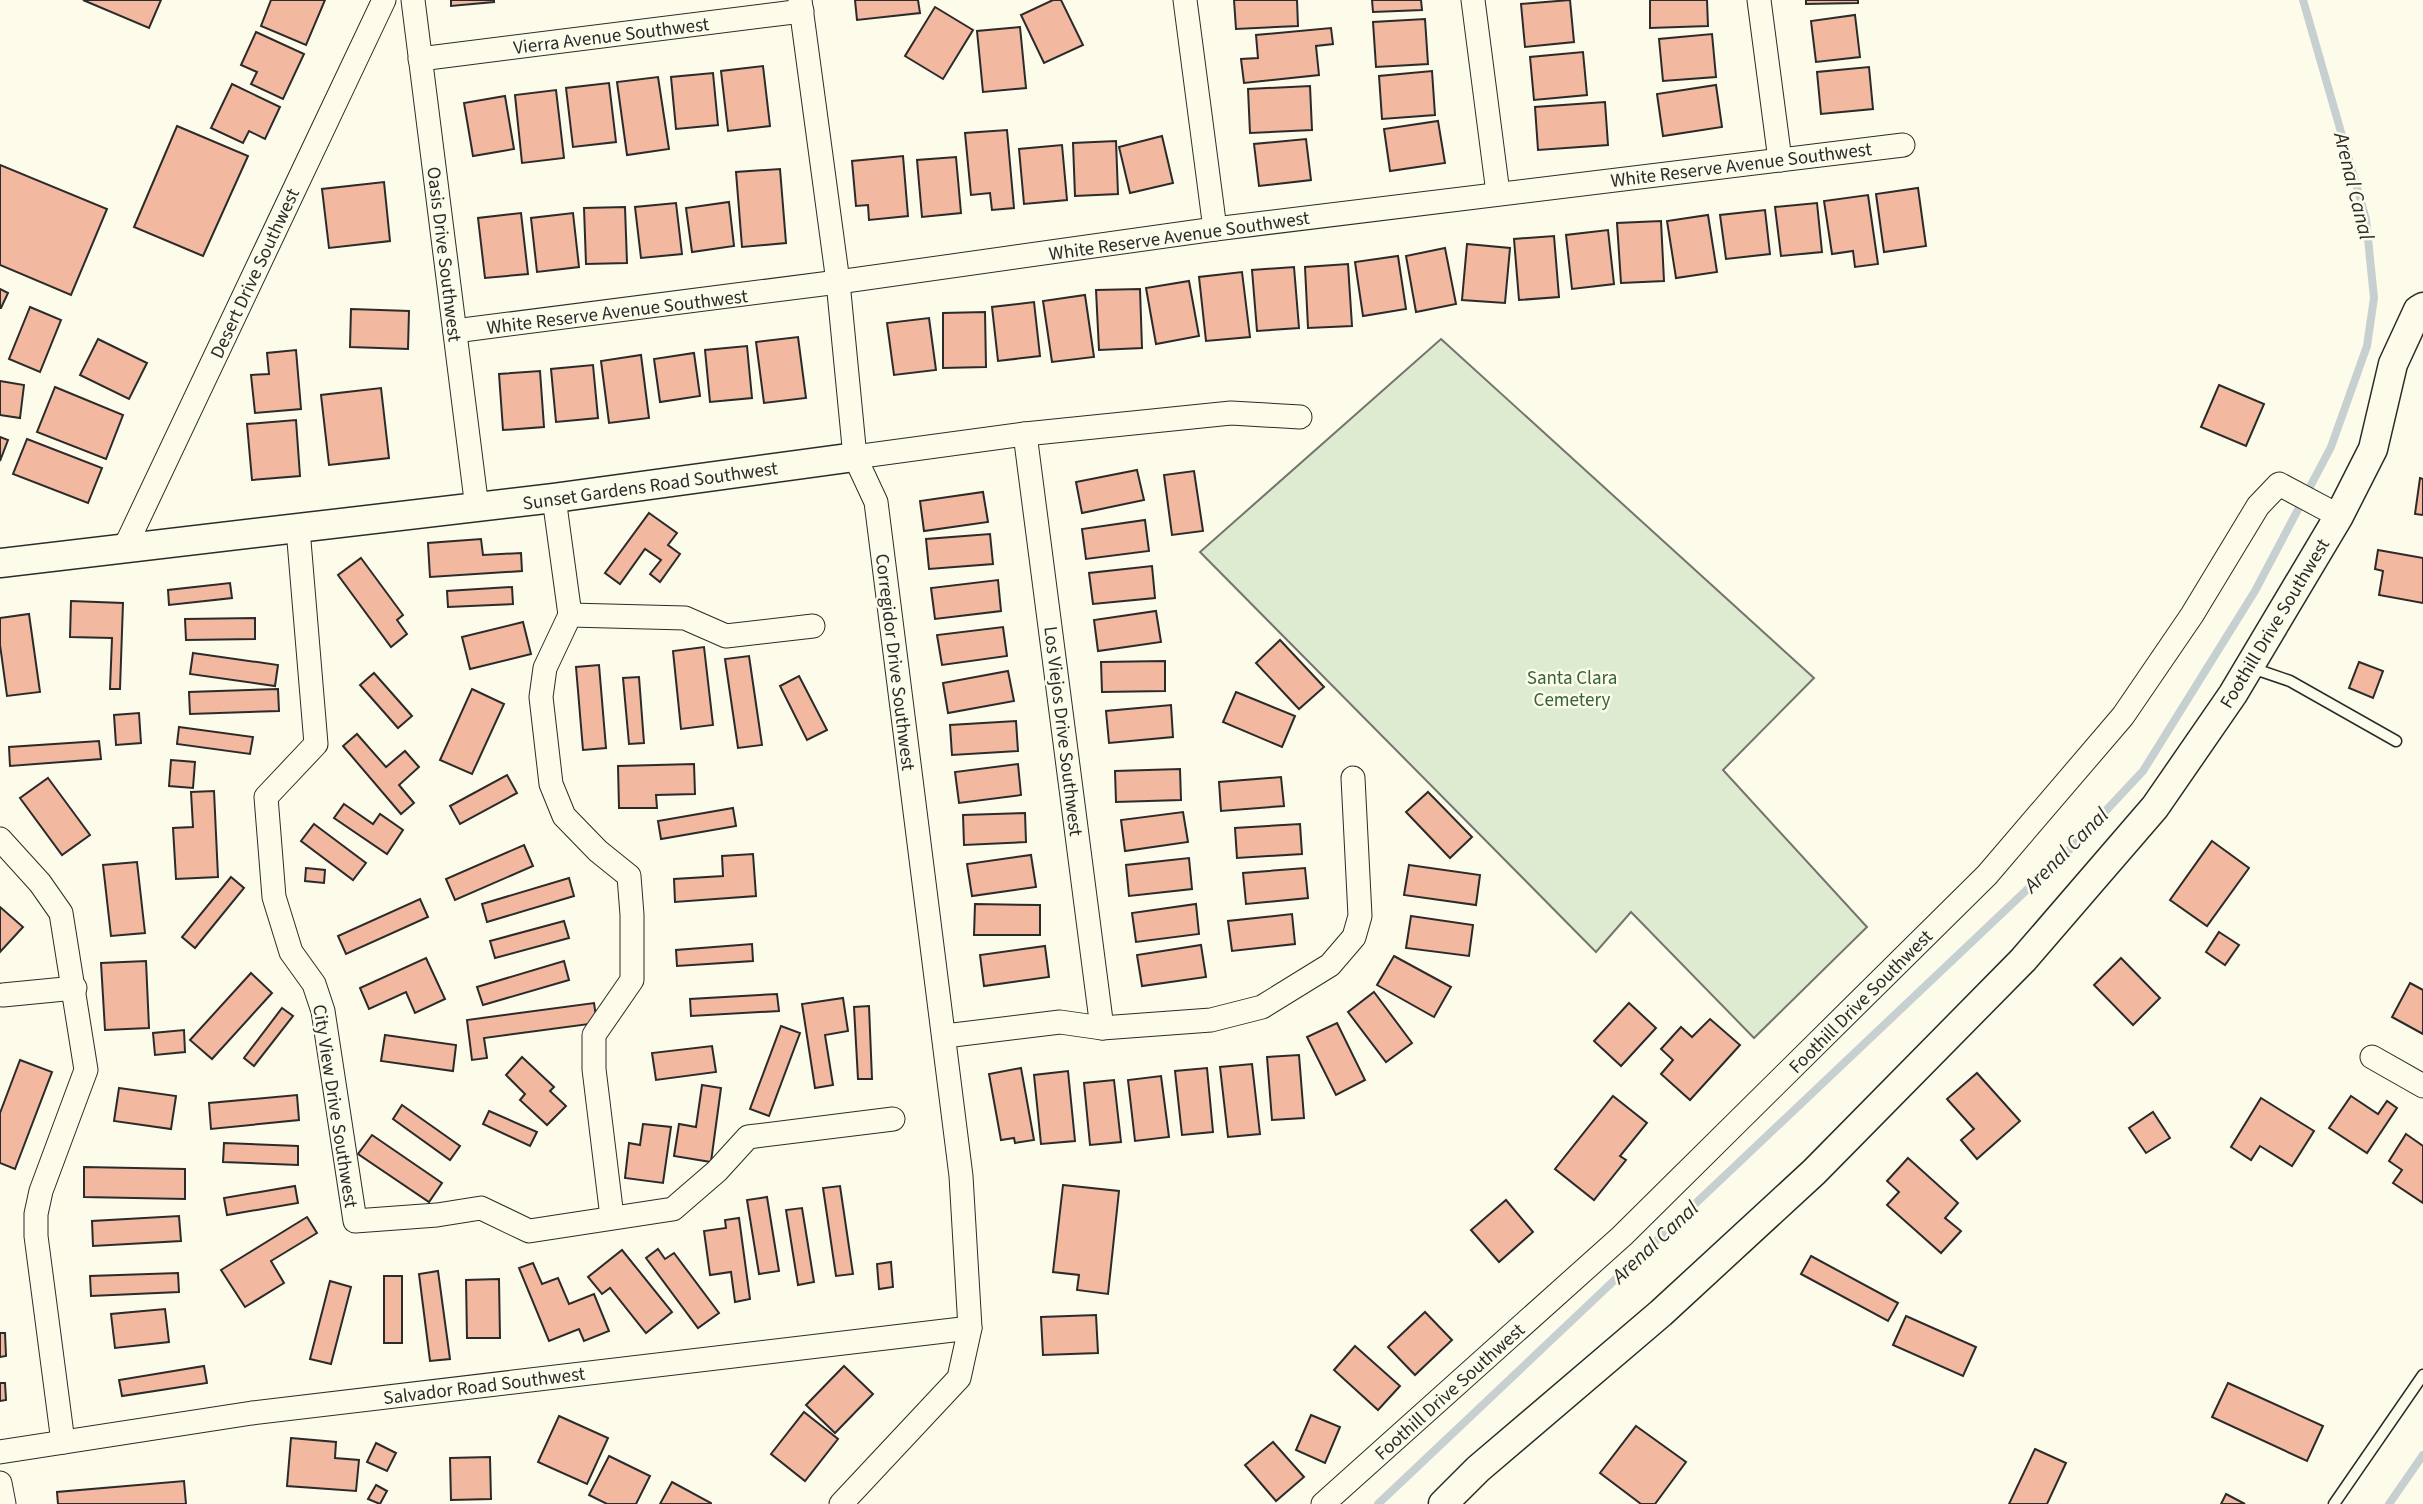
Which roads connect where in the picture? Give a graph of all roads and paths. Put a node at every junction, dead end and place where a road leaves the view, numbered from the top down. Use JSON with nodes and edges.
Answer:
{"nodes":[{"id":1,"x":384,"y":0,"type":"edge"},
{"id":2,"x":413,"y":0,"type":"edge"},
{"id":3,"x":1185,"y":0,"type":"edge"},
{"id":4,"x":1473,"y":0,"type":"edge"},
{"id":5,"x":1759,"y":0,"type":"edge"},
{"id":6,"x":801,"y":6,"type":"edge"},
{"id":7,"x":420,"y":58,"type":"junction"},
{"id":8,"x":1903,"y":145,"type":"dead end"},
{"id":9,"x":1780,"y":160,"type":"junction"},
{"id":10,"x":1498,"y":193,"type":"junction"},
{"id":11,"x":1215,"y":229,"type":"junction"},
{"id":12,"x":838,"y":282,"type":"junction"},
{"id":13,"x":2423,"y":307,"type":"edge"},
{"id":14,"x":455,"y":331,"type":"junction"},
{"id":15,"x":1300,"y":417,"type":"dead end"},
{"id":16,"x":1025,"y":434,"type":"junction"},
{"id":17,"x":855,"y":457,"type":"junction"},
{"id":18,"x":554,"y":498,"type":"junction"},
{"id":19,"x":477,"y":508,"type":"junction"},
{"id":20,"x":2333,"y":513,"type":"junction"},
{"id":21,"x":298,"y":529,"type":"junction"},
{"id":22,"x":125,"y":547,"type":"junction"},
{"id":23,"x":0,"y":563,"type":"edge"},
{"id":24,"x":570,"y":615,"type":"junction"},
{"id":25,"x":813,"y":626,"type":"dead end"},
{"id":26,"x":2249,"y":667,"type":"junction"},
{"id":27,"x":2396,"y":741,"type":"dead end"},
{"id":28,"x":1353,"y":778,"type":"dead end"},
{"id":29,"x":0,"y":839,"type":"edge"},
{"id":30,"x":75,"y":988,"type":"junction"},
{"id":31,"x":3,"y":995,"type":"dead end"},
{"id":32,"x":1102,"y":1028,"type":"junction"},
{"id":33,"x":945,"y":1036,"type":"junction"},
{"id":34,"x":2372,"y":1057,"type":"dead end"},
{"id":35,"x":2423,"y":1086,"type":"edge"},
{"id":36,"x":893,"y":1119,"type":"dead end"},
{"id":37,"x":612,"y":1217,"type":"junction"},
{"id":38,"x":970,"y":1328,"type":"junction"},
{"id":39,"x":2423,"y":1375,"type":"edge"},
{"id":40,"x":63,"y":1442,"type":"junction"},
{"id":41,"x":0,"y":1452,"type":"edge"},
{"id":42,"x":0,"y":1483,"type":"edge"},
{"id":43,"x":4,"y":1504,"type":"edge"},
{"id":44,"x":841,"y":1504,"type":"edge"},
{"id":45,"x":1323,"y":1504,"type":"edge"},
{"id":46,"x":1443,"y":1504,"type":"edge"},
{"id":47,"x":2333,"y":1504,"type":"edge"}],
"edges":[{"from":1,"to":22,"type":"street","name":"Desert Drive Southwest"},
{"from":2,"to":7,"type":"street","name":"Oasis Drive Southwest"},
{"from":3,"to":11,"type":"street"},
{"from":4,"to":10,"type":"street"},
{"from":5,"to":9,"type":"street"},
{"from":6,"to":7,"type":"street","name":"Vierra Avenue Southwest"},
{"from":6,"to":12,"type":"street","name":"Corregidor Drive Southwest"},
{"from":7,"to":14,"type":"street","name":"Oasis Drive Southwest"},
{"from":8,"to":9,"type":"street","name":"White Reserve Avenue Southwest"},
{"from":9,"to":10,"type":"street","name":"White Reserve Avenue Southwest"},
{"from":10,"to":11,"type":"street","name":"White Reserve Avenue Southwest"},
{"from":11,"to":12,"type":"street","name":"White Reserve Avenue Southwest"},
{"from":12,"to":14,"type":"street","name":"White Reserve Avenue Southwest"},
{"from":12,"to":17,"type":"street","name":"Corregidor Drive Southwest"},
{"from":13,"to":20,"type":"street","name":"Foothill Drive Southwest"},
{"from":14,"to":19,"type":"street","name":"Oasis Drive Southwest"},
{"from":15,"to":16,"type":"street","name":"Sunset Gardens Road Southwest"},
{"from":16,"to":17,"type":"street","name":"Sunset Gardens Road Southwest"},
{"from":16,"to":32,"type":"street","name":"Los Viejos Drive Southwest"},
{"from":17,"to":18,"type":"street","name":"Sunset Gardens Road Southwest"},
{"from":17,"to":33,"type":"street","name":"Corregidor Drive Southwest"},
{"from":18,"to":19,"type":"street","name":"Sunset Gardens Road Southwest"},
{"from":18,"to":24,"type":"street"},
{"from":19,"to":21,"type":"street","name":"Sunset Gardens Road Southwest"},
{"from":20,"to":26,"type":"street","name":"Foothill Drive Southwest"},
{"from":20,"to":45,"type":"street","name":"Foothill Drive Southwest"},
{"from":21,"to":22,"type":"street","name":"Sunset Gardens Road Southwest"},
{"from":21,"to":37,"type":"street","name":"City View Drive Southwest"},
{"from":22,"to":23,"type":"street","name":"Sunset Gardens Road Southwest"},
{"from":24,"to":25,"type":"street"},
{"from":24,"to":37,"type":"street"},
{"from":26,"to":27,"type":"lane"},
{"from":26,"to":46,"type":"street","name":"Foothill Drive Southwest"},
{"from":28,"to":32,"type":"street"},
{"from":29,"to":30,"type":"street"},
{"from":30,"to":31,"type":"street"},
{"from":30,"to":40,"type":"street"},
{"from":32,"to":33,"type":"street"},
{"from":33,"to":38,"type":"street","name":"Corregidor Drive Southwest"},
{"from":34,"to":35,"type":"street"},
{"from":36,"to":37,"type":"street","name":"City View Drive Southwest"},
{"from":38,"to":40,"type":"street","name":"Salvador Road Southwest"},
{"from":38,"to":44,"type":"street","name":"Corregidor Drive Southwest"},
{"from":39,"to":47,"type":"lane"},
{"from":40,"to":41,"type":"street","name":"Salvador Road Southwest"},
{"from":42,"to":43,"type":"street"}]}
